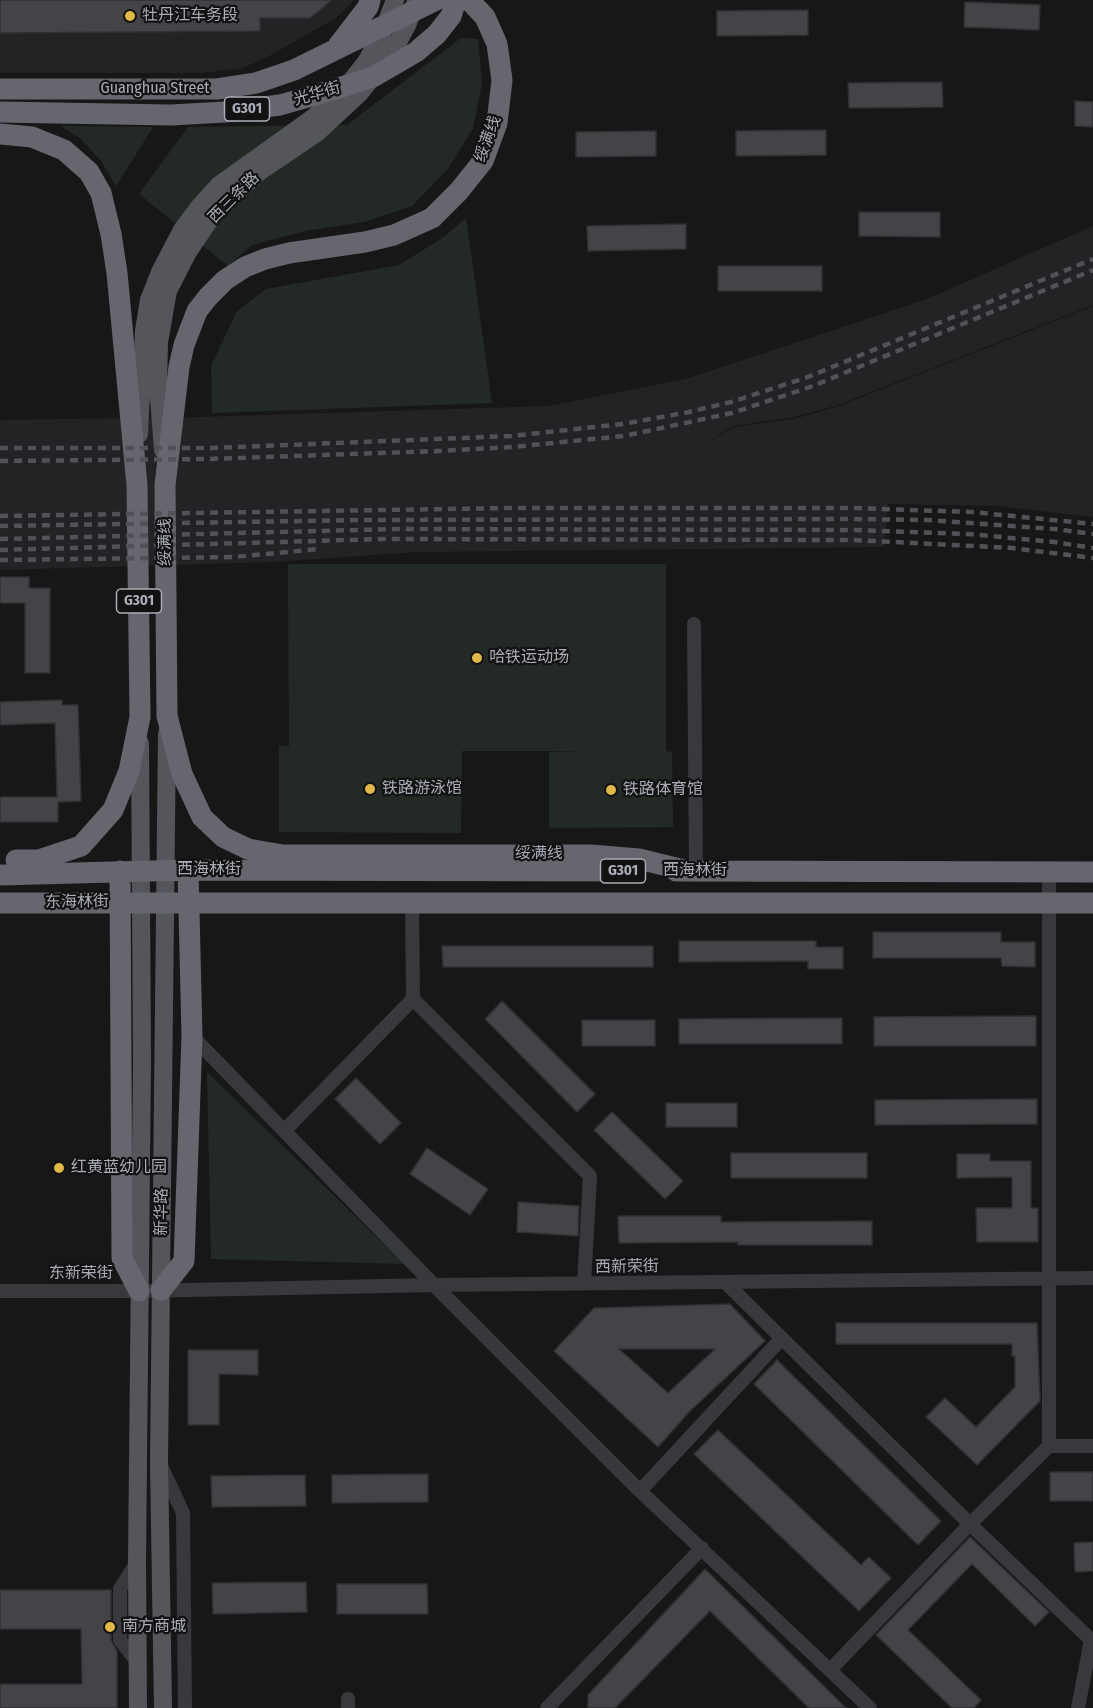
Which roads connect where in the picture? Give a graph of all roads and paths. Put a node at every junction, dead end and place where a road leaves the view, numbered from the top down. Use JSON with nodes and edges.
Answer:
{"nodes":[{"id":1,"x":370,"y":0,"type":"edge"},
{"id":2,"x":395,"y":0,"type":"edge"},
{"id":3,"x":416,"y":0,"type":"edge"},
{"id":4,"x":436,"y":0,"type":"edge"},
{"id":5,"x":456,"y":0,"type":"edge"},
{"id":6,"x":469,"y":0,"type":"edge"},
{"id":7,"x":334,"y":51,"type":"junction"},
{"id":8,"x":0,"y":89,"type":"edge"},
{"id":9,"x":0,"y":112,"type":"edge"},
{"id":10,"x":0,"y":134,"type":"edge"},
{"id":11,"x":137,"y":485,"type":"junction"},
{"id":12,"x":165,"y":485,"type":"junction"},
{"id":13,"x":694,"y":624,"type":"dead end"},
{"id":14,"x":167,"y":716,"type":"junction"},
{"id":15,"x":140,"y":717,"type":"junction"},
{"id":16,"x":0,"y":861,"type":"edge"},
{"id":17,"x":154,"y":870,"type":"joint"},
{"id":18,"x":188,"y":870,"type":"junction"},
{"id":19,"x":120,"y":871,"type":"junction"},
{"id":20,"x":692,"y":871,"type":"junction"},
{"id":21,"x":1049,"y":872,"type":"junction"},
{"id":22,"x":1093,"y":872,"type":"edge"},
{"id":23,"x":0,"y":875,"type":"edge"},
{"id":24,"x":121,"y":902,"type":"junction"},
{"id":25,"x":155,"y":902,"type":"joint"},
{"id":26,"x":189,"y":902,"type":"junction"},
{"id":27,"x":412,"y":902,"type":"junction"},
{"id":28,"x":0,"y":903,"type":"edge"},
{"id":29,"x":1049,"y":903,"type":"junction"},
{"id":30,"x":1093,"y":903,"type":"edge"},
{"id":31,"x":412,"y":999,"type":"junction"},
{"id":32,"x":192,"y":1036,"type":"junction"},
{"id":33,"x":284,"y":1131,"type":"junction"},
{"id":34,"x":1093,"y":1278,"type":"edge"},
{"id":35,"x":1049,"y":1279,"type":"junction"},
{"id":36,"x":725,"y":1282,"type":"junction"},
{"id":37,"x":584,"y":1284,"type":"junction"},
{"id":38,"x":434,"y":1285,"type":"junction"},
{"id":39,"x":161,"y":1290,"type":"junction"},
{"id":40,"x":0,"y":1291,"type":"edge"},
{"id":41,"x":139,"y":1291,"type":"junction"},
{"id":42,"x":782,"y":1338,"type":"junction"},
{"id":43,"x":1049,"y":1446,"type":"junction"},
{"id":44,"x":1093,"y":1446,"type":"edge"},
{"id":45,"x":159,"y":1462,"type":"junction"},
{"id":46,"x":640,"y":1491,"type":"junction"},
{"id":47,"x":970,"y":1524,"type":"junction"},
{"id":48,"x":702,"y":1548,"type":"junction"},
{"id":49,"x":1092,"y":1640,"type":"edge"},
{"id":50,"x":831,"y":1669,"type":"junction"},
{"id":51,"x":138,"y":1708,"type":"edge"},
{"id":52,"x":164,"y":1708,"type":"edge"},
{"id":53,"x":185,"y":1708,"type":"edge"},
{"id":54,"x":547,"y":1708,"type":"edge"},
{"id":55,"x":870,"y":1708,"type":"edge"},
{"id":56,"x":1078,"y":1708,"type":"edge"}],
"edges":[{"from":1,"to":7,"type":"highway"},
{"from":2,"to":11,"type":"main road","name":"西三条路"},
{"from":3,"to":12,"type":"main road","name":"西三条路"},
{"from":4,"to":7,"type":"highway","name":"Guanghua Street","number":"G301"},
{"from":5,"to":9,"type":"highway","name":"光华街","number":"G301"},
{"from":6,"to":12,"type":"highway","name":"绥满线","number":"G301"},
{"from":7,"to":8,"type":"highway","name":"Guanghua Street","number":"G301"},
{"from":10,"to":11,"type":"highway","name":"绥满线","number":"G301"},
{"from":11,"to":15,"type":"highway","name":"绥满线","number":"G301"},
{"from":12,"to":14,"type":"highway","name":"绥满线","number":"G301"},
{"from":13,"to":20,"type":"street"},
{"from":14,"to":20,"type":"highway","name":"绥满线","number":"G301"},
{"from":14,"to":39,"type":"main road","name":"新华路"},
{"from":15,"to":16,"type":"highway","name":"绥满线","number":"G301"},
{"from":15,"to":41,"type":"main road"},
{"from":17,"to":18,"type":"highway","name":"西海林街","number":"G301"},
{"from":17,"to":19,"type":"highway","name":"东海林街","number":"G301"},
{"from":18,"to":20,"type":"highway","name":"西海林街","number":"G301"},
{"from":18,"to":26,"type":"highway"},
{"from":19,"to":23,"type":"highway","name":"东海林街","number":"G301"},
{"from":19,"to":24,"type":"highway"},
{"from":20,"to":21,"type":"highway","name":"西海林街","number":"G301"},
{"from":21,"to":22,"type":"highway","name":"西海林街","number":"G301"},
{"from":21,"to":29,"type":"street"},
{"from":24,"to":25,"type":"highway","name":"东海林街","number":"G301"},
{"from":24,"to":28,"type":"highway","name":"东海林街","number":"G301"},
{"from":24,"to":41,"type":"highway"},
{"from":25,"to":26,"type":"highway","name":"西海林街","number":"G301"},
{"from":26,"to":27,"type":"highway","name":"西海林街","number":"G301"},
{"from":26,"to":32,"type":"highway"},
{"from":27,"to":29,"type":"highway","name":"西海林街","number":"G301"},
{"from":27,"to":31,"type":"street"},
{"from":29,"to":30,"type":"highway","name":"西海林街","number":"G301"},
{"from":29,"to":35,"type":"street"},
{"from":31,"to":33,"type":"street"},
{"from":31,"to":37,"type":"street"},
{"from":32,"to":33,"type":"street"},
{"from":32,"to":39,"type":"highway"},
{"from":33,"to":38,"type":"street"},
{"from":34,"to":35,"type":"street","name":"西新荣街"},
{"from":35,"to":36,"type":"street","name":"西新荣街"},
{"from":35,"to":43,"type":"street"},
{"from":36,"to":37,"type":"street","name":"西新荣街"},
{"from":36,"to":42,"type":"street"},
{"from":37,"to":38,"type":"street","name":"西新荣街"},
{"from":38,"to":39,"type":"street","name":"西新荣街"},
{"from":38,"to":46,"type":"street"},
{"from":39,"to":41,"type":"street","name":"东新荣街"},
{"from":39,"to":45,"type":"main road","name":"新华路"},
{"from":40,"to":41,"type":"street","name":"东新荣街"},
{"from":41,"to":51,"type":"main road"},
{"from":42,"to":46,"type":"street"},
{"from":42,"to":47,"type":"street"},
{"from":43,"to":44,"type":"street"},
{"from":43,"to":47,"type":"street"},
{"from":45,"to":52,"type":"main road","name":"新华路"},
{"from":45,"to":53,"type":"street"},
{"from":46,"to":48,"type":"street"},
{"from":47,"to":49,"type":"street"},
{"from":47,"to":50,"type":"street"},
{"from":48,"to":50,"type":"street"},
{"from":48,"to":54,"type":"street"},
{"from":49,"to":56,"type":"street"},
{"from":50,"to":55,"type":"street"}]}
